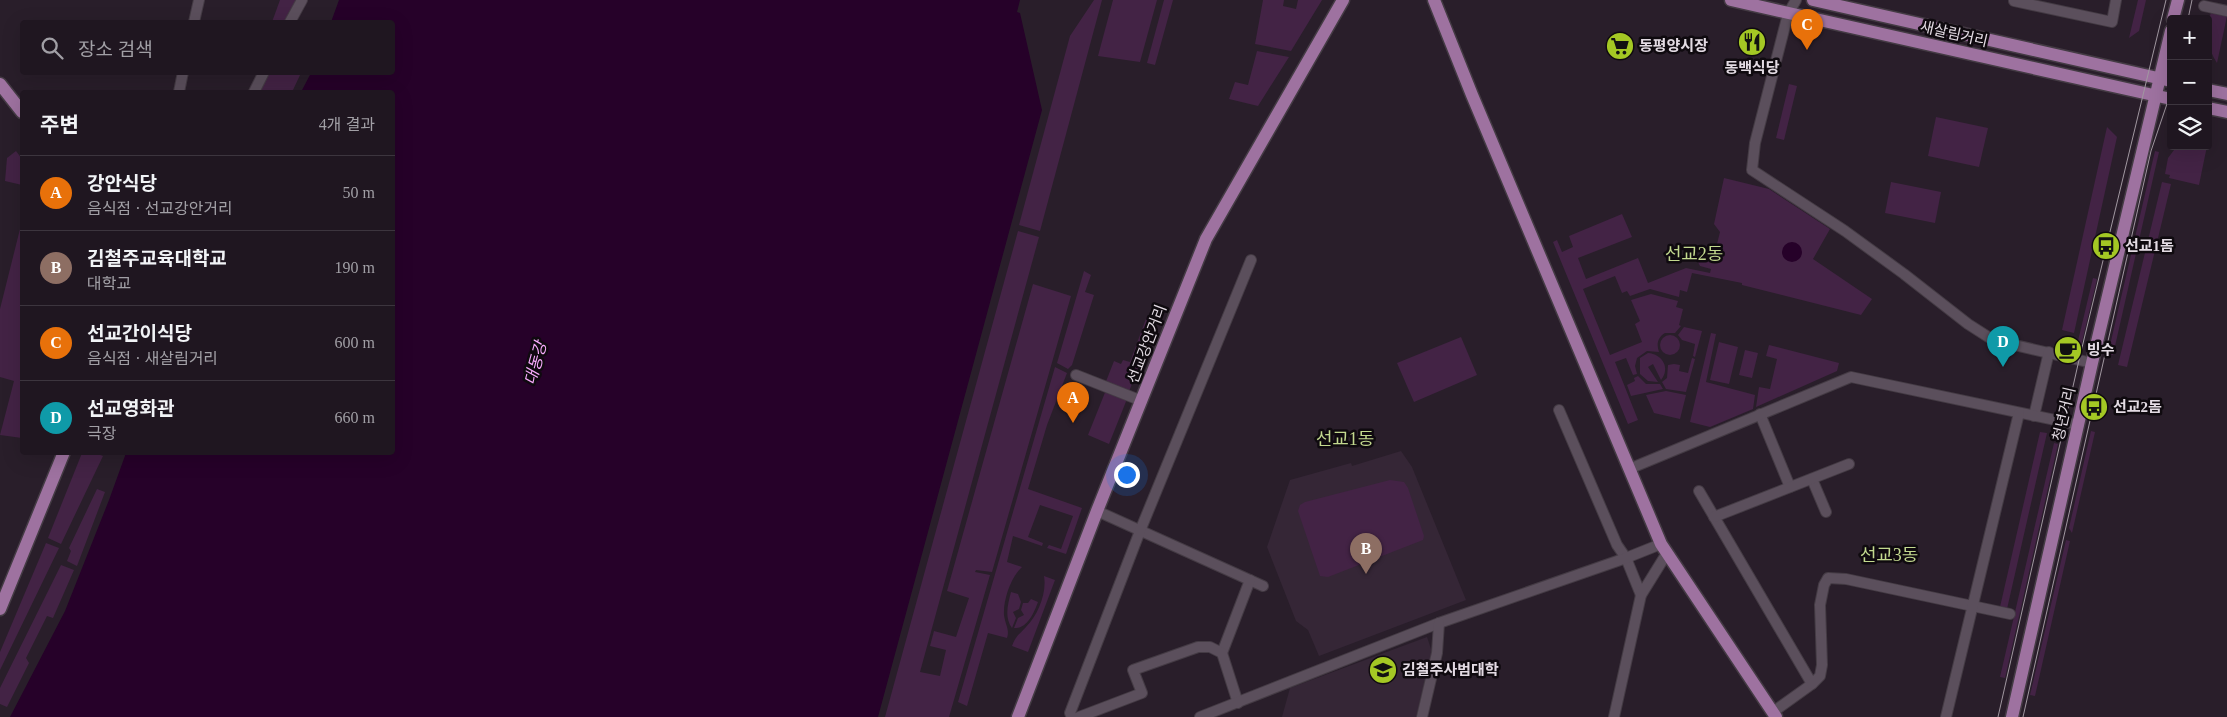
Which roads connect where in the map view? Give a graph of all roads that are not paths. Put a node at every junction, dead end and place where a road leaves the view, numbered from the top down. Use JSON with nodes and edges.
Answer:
{"nodes":[{"id":1,"x":199,"y":0,"type":"edge"},
{"id":2,"x":302,"y":0,"type":"edge"},
{"id":3,"x":1343,"y":0,"type":"edge"},
{"id":4,"x":1434,"y":0,"type":"edge"},
{"id":5,"x":1731,"y":0,"type":"edge"},
{"id":6,"x":1796,"y":0,"type":"edge"},
{"id":7,"x":1813,"y":0,"type":"edge"},
{"id":8,"x":2116,"y":0,"type":"edge"},
{"id":9,"x":2178,"y":0,"type":"edge"},
{"id":10,"x":2014,"y":1,"type":"edge"},
{"id":11,"x":2204,"y":6,"type":"dead end"},
{"id":12,"x":2227,"y":11,"type":"edge"},
{"id":13,"x":1788,"y":14,"type":"junction"},
{"id":14,"x":2175,"y":15,"type":"edge"},
{"id":15,"x":194,"y":20,"type":"edge"},
{"id":16,"x":291,"y":20,"type":"edge"},
{"id":17,"x":2167,"y":60,"type":"edge"},
{"id":18,"x":182,"y":75,"type":"edge"},
{"id":19,"x":262,"y":75,"type":"edge"},
{"id":20,"x":2165,"y":80,"type":"edge"},
{"id":21,"x":0,"y":84,"type":"edge"},
{"id":22,"x":179,"y":90,"type":"edge"},
{"id":23,"x":255,"y":90,"type":"edge"},
{"id":24,"x":2212,"y":91,"type":"edge"},
{"id":25,"x":0,"y":94,"type":"edge"},
{"id":26,"x":2227,"y":94,"type":"edge"},
{"id":27,"x":2156,"y":96,"type":"junction"},
{"id":28,"x":2167,"y":98,"type":"edge"},
{"id":29,"x":14,"y":101,"type":"junction"},
{"id":30,"x":20,"y":109,"type":"edge"},
{"id":31,"x":2212,"y":109,"type":"edge"},
{"id":32,"x":2227,"y":112,"type":"edge"},
{"id":33,"x":1251,"y":260,"type":"dead end"},
{"id":34,"x":2049,"y":352,"type":"junction"},
{"id":35,"x":2092,"y":363,"type":"junction"},
{"id":36,"x":1076,"y":375,"type":"dead end"},
{"id":37,"x":1142,"y":401,"type":"junction"},
{"id":38,"x":1559,"y":410,"type":"dead end"},
{"id":39,"x":2019,"y":413,"type":"junction"},
{"id":40,"x":1760,"y":414,"type":"junction"},
{"id":41,"x":2034,"y":416,"type":"junction"},
{"id":42,"x":2079,"y":425,"type":"junction"},
{"id":43,"x":63,"y":455,"type":"edge"},
{"id":44,"x":1849,"y":464,"type":"dead end"},
{"id":45,"x":1629,"y":469,"type":"junction"},
{"id":46,"x":1812,"y":478,"type":"junction"},
{"id":47,"x":1790,"y":487,"type":"junction"},
{"id":48,"x":1699,"y":491,"type":"dead end"},
{"id":49,"x":1097,"y":511,"type":"junction"},
{"id":50,"x":1826,"y":512,"type":"dead end"},
{"id":51,"x":1714,"y":517,"type":"junction"},
{"id":52,"x":1140,"y":531,"type":"junction"},
{"id":53,"x":1664,"y":548,"type":"junction"},
{"id":54,"x":1626,"y":558,"type":"junction"},
{"id":55,"x":1250,"y":580,"type":"junction"},
{"id":56,"x":1263,"y":586,"type":"dead end"},
{"id":57,"x":1641,"y":596,"type":"junction"},
{"id":58,"x":1973,"y":606,"type":"junction"},
{"id":59,"x":0,"y":609,"type":"edge"},
{"id":60,"x":2010,"y":614,"type":"dead end"},
{"id":61,"x":1440,"y":623,"type":"junction"},
{"id":62,"x":1222,"y":653,"type":"junction"},
{"id":63,"x":1812,"y":684,"type":"junction"},
{"id":64,"x":1238,"y":703,"type":"junction"},
{"id":65,"x":1774,"y":714,"type":"edge"},
{"id":66,"x":1018,"y":717,"type":"edge"},
{"id":67,"x":1072,"y":717,"type":"edge"},
{"id":68,"x":1079,"y":717,"type":"edge"},
{"id":69,"x":1200,"y":717,"type":"edge"},
{"id":70,"x":1422,"y":717,"type":"edge"},
{"id":71,"x":1614,"y":717,"type":"edge"},
{"id":72,"x":1946,"y":717,"type":"edge"},
{"id":73,"x":2012,"y":717,"type":"edge"}],
"edges":[{"from":1,"to":15,"type":"street"},
{"from":2,"to":16,"type":"street"},
{"from":3,"to":37,"type":"main road","name":"선교강안거리"},
{"from":4,"to":45,"type":"main road"},
{"from":5,"to":13,"type":"main road","name":"새살림거리"},
{"from":6,"to":13,"type":"street"},
{"from":7,"to":20,"type":"main road","name":"새살림거리"},
{"from":8,"to":10,"type":"street"},
{"from":9,"to":14,"type":"main road"},
{"from":11,"to":12,"type":"street"},
{"from":13,"to":27,"type":"main road","name":"새살림거리"},
{"from":13,"to":34,"type":"street"},
{"from":17,"to":20,"type":"main road","name":"청년거리"},
{"from":18,"to":22,"type":"street"},
{"from":19,"to":23,"type":"street"},
{"from":20,"to":27,"type":"main road","name":"청년거리"},
{"from":21,"to":29,"type":"main road"},
{"from":24,"to":26,"type":"main road"},
{"from":25,"to":29,"type":"main road"},
{"from":27,"to":28,"type":"main road","name":"새살림거리"},
{"from":27,"to":35,"type":"main road","name":"청년거리"},
{"from":29,"to":30,"type":"main road"},
{"from":31,"to":32,"type":"main road"},
{"from":33,"to":52,"type":"street"},
{"from":34,"to":35,"type":"street"},
{"from":34,"to":41,"type":"street"},
{"from":35,"to":42,"type":"main road","name":"청년거리"},
{"from":36,"to":37,"type":"street"},
{"from":37,"to":49,"type":"main road","name":"선교강안거리"},
{"from":38,"to":54,"type":"street"},
{"from":39,"to":40,"type":"street"},
{"from":39,"to":41,"type":"street"},
{"from":39,"to":58,"type":"street"},
{"from":40,"to":45,"type":"street"},
{"from":40,"to":47,"type":"street"},
{"from":41,"to":42,"type":"street"},
{"from":42,"to":73,"type":"main road","name":"청년거리"},
{"from":43,"to":59,"type":"main road"},
{"from":44,"to":46,"type":"street"},
{"from":45,"to":53,"type":"main road"},
{"from":46,"to":47,"type":"street"},
{"from":46,"to":50,"type":"street"},
{"from":47,"to":51,"type":"street"},
{"from":48,"to":51,"type":"street"},
{"from":49,"to":52,"type":"street"},
{"from":49,"to":66,"type":"main road","name":"선교강안거리"},
{"from":51,"to":63,"type":"street"},
{"from":52,"to":55,"type":"street"},
{"from":52,"to":67,"type":"street"},
{"from":53,"to":54,"type":"street"},
{"from":53,"to":57,"type":"street"},
{"from":53,"to":65,"type":"main road"},
{"from":54,"to":57,"type":"street"},
{"from":54,"to":61,"type":"street"},
{"from":55,"to":56,"type":"street"},
{"from":55,"to":62,"type":"street"},
{"from":57,"to":71,"type":"street"},
{"from":58,"to":60,"type":"street"},
{"from":58,"to":63,"type":"street"},
{"from":58,"to":72,"type":"street"},
{"from":61,"to":64,"type":"street"},
{"from":61,"to":70,"type":"street"},
{"from":62,"to":64,"type":"street"},
{"from":62,"to":68,"type":"street"},
{"from":63,"to":65,"type":"street"},
{"from":64,"to":69,"type":"street"}]}
